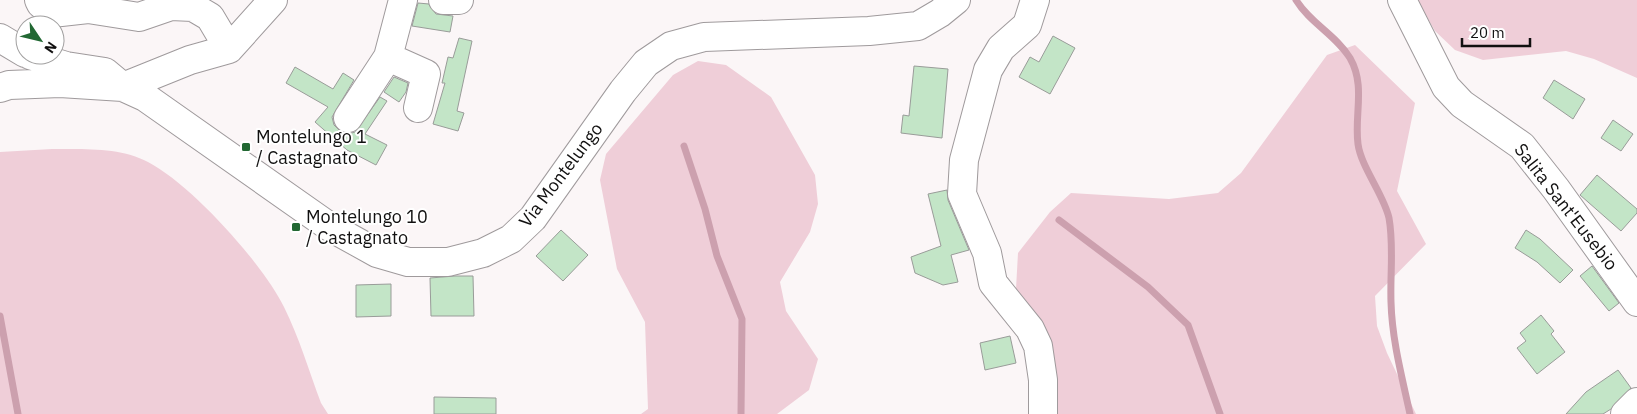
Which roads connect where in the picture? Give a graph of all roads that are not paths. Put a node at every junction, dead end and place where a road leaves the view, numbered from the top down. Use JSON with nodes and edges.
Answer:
{"nodes":[{"id":1,"x":39,"y":0,"type":"edge"},
{"id":2,"x":273,"y":0,"type":"edge"},
{"id":3,"x":403,"y":0,"type":"edge"},
{"id":4,"x":442,"y":0,"type":"edge"},
{"id":5,"x":460,"y":0,"type":"edge"},
{"id":6,"x":956,"y":0,"type":"edge"},
{"id":7,"x":1035,"y":0,"type":"edge"},
{"id":8,"x":1402,"y":0,"type":"edge"},
{"id":9,"x":0,"y":38,"type":"edge"},
{"id":10,"x":15,"y":47,"type":"edge"},
{"id":11,"x":229,"y":49,"type":"junction"},
{"id":12,"x":388,"y":57,"type":"junction"},
{"id":13,"x":63,"y":65,"type":"edge"},
{"id":14,"x":123,"y":87,"type":"junction"},
{"id":15,"x":0,"y":88,"type":"edge"},
{"id":16,"x":418,"y":108,"type":"dead end"},
{"id":17,"x":348,"y":118,"type":"dead end"},
{"id":18,"x":1637,"y":302,"type":"edge"},
{"id":19,"x":1637,"y":402,"type":"edge"},
{"id":20,"x":1043,"y":414,"type":"edge"},
{"id":21,"x":1626,"y":414,"type":"edge"}],
"edges":[{"from":1,"to":11,"type":"street"},
{"from":2,"to":11,"type":"street"},
{"from":3,"to":12,"type":"street"},
{"from":4,"to":5,"type":"street"},
{"from":6,"to":14,"type":"street","name":"Via Montelungo"},
{"from":7,"to":20,"type":"street"},
{"from":8,"to":18,"type":"street","name":"Salita Sant'Eusebio"},
{"from":9,"to":10,"type":"street"},
{"from":11,"to":14,"type":"street"},
{"from":12,"to":16,"type":"street"},
{"from":12,"to":17,"type":"street"},
{"from":13,"to":14,"type":"street","name":"Via Montelungo"},
{"from":14,"to":15,"type":"street","name":"Via Montelungo"},
{"from":19,"to":21,"type":"street"}]}
